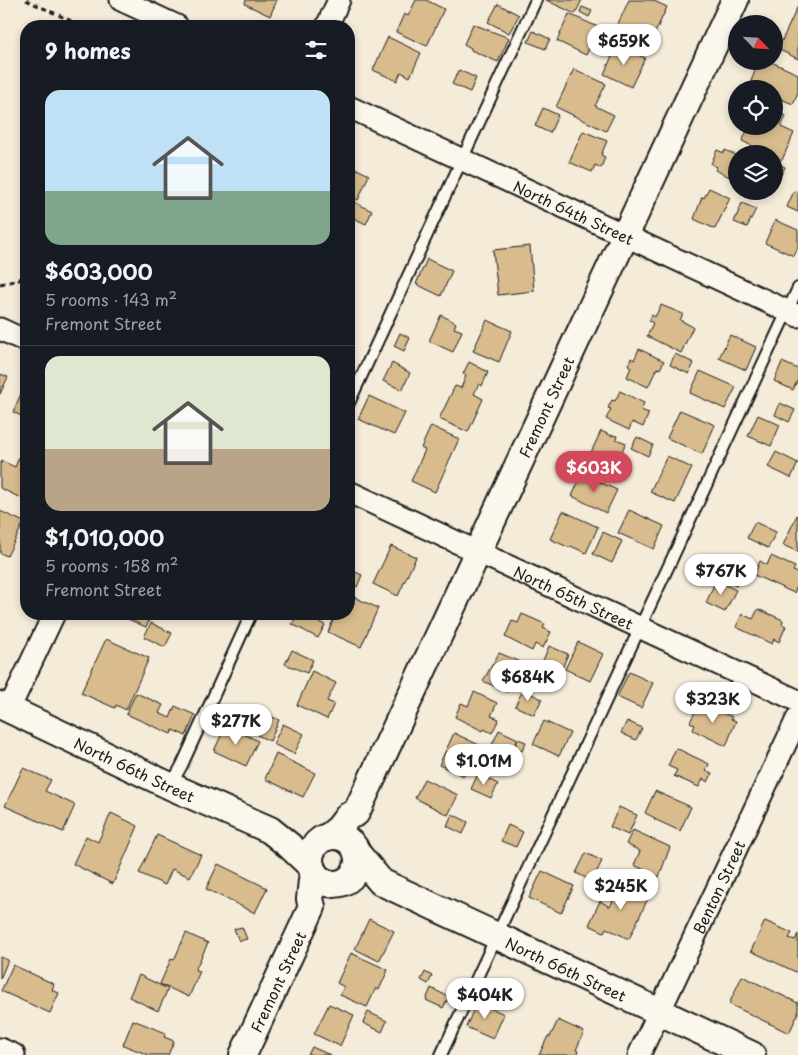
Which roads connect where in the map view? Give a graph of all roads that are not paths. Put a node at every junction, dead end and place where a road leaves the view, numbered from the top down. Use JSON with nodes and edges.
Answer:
{"nodes":[{"id":1,"x":339,"y":0,"type":"edge"},
{"id":2,"x":536,"y":0,"type":"edge"},
{"id":3,"x":735,"y":0,"type":"edge"},
{"id":4,"x":133,"y":3,"type":"edge"},
{"id":5,"x":166,"y":20,"type":"edge"},
{"id":6,"x":330,"y":20,"type":"edge"},
{"id":7,"x":355,"y":110,"type":"edge"},
{"id":8,"x":462,"y":159,"type":"junction"},
{"id":9,"x":625,"y":235,"type":"junction"},
{"id":10,"x":798,"y":288,"type":"edge"},
{"id":11,"x":793,"y":313,"type":"edge"},
{"id":12,"x":0,"y":329,"type":"edge"},
{"id":13,"x":20,"y":338,"type":"edge"},
{"id":14,"x":355,"y":390,"type":"edge"},
{"id":15,"x":355,"y":495,"type":"edge"},
{"id":16,"x":477,"y":552,"type":"junction"},
{"id":17,"x":51,"y":620,"type":"edge"},
{"id":18,"x":248,"y":620,"type":"edge"},
{"id":19,"x":640,"y":629,"type":"junction"},
{"id":20,"x":798,"y":701,"type":"edge"},
{"id":21,"x":5,"y":707,"type":"edge"},
{"id":22,"x":798,"y":717,"type":"edge"},
{"id":23,"x":170,"y":786,"type":"junction"},
{"id":24,"x":356,"y":813,"type":"junction"},
{"id":25,"x":270,"y":830,"type":"junction"},
{"id":26,"x":325,"y":838,"type":"junction"},
{"id":27,"x":356,"y":850,"type":"junction"},
{"id":28,"x":312,"y":869,"type":"junction"},
{"id":29,"x":381,"y":882,"type":"junction"},
{"id":30,"x":343,"y":883,"type":"junction"},
{"id":31,"x":312,"y":907,"type":"junction"},
{"id":32,"x":496,"y":936,"type":"junction"},
{"id":33,"x":660,"y":1012,"type":"junction"},
{"id":34,"x":0,"y":1049,"type":"edge"},
{"id":35,"x":14,"y":1055,"type":"edge"},
{"id":36,"x":243,"y":1055,"type":"edge"},
{"id":37,"x":440,"y":1055,"type":"edge"},
{"id":38,"x":639,"y":1055,"type":"edge"},
{"id":39,"x":752,"y":1055,"type":"edge"}],
"edges":[{"from":1,"to":6,"type":"street"},
{"from":2,"to":8,"type":"lane"},
{"from":3,"to":9,"type":"street","name":"Fremont Street"},
{"from":4,"to":5,"type":"street"},
{"from":7,"to":8,"type":"street","name":"North 64th Street"},
{"from":8,"to":9,"type":"street","name":"North 64th Street"},
{"from":8,"to":14,"type":"lane"},
{"from":9,"to":11,"type":"street","name":"North 64th Street"},
{"from":9,"to":16,"type":"street","name":"Fremont Street"},
{"from":10,"to":11,"type":"lane"},
{"from":11,"to":19,"type":"lane"},
{"from":12,"to":13,"type":"street"},
{"from":15,"to":16,"type":"street","name":"North 65th Street"},
{"from":16,"to":19,"type":"street","name":"North 65th Street"},
{"from":16,"to":24,"type":"street","name":"Fremont Street"},
{"from":17,"to":21,"type":"street"},
{"from":18,"to":23,"type":"lane"},
{"from":19,"to":20,"type":"street","name":"North 65th Street"},
{"from":19,"to":32,"type":"lane"},
{"from":21,"to":23,"type":"street","name":"North 66th Street"},
{"from":22,"to":33,"type":"street","name":"Benton Street"},
{"from":23,"to":25,"type":"street","name":"North 66th Street"},
{"from":24,"to":26,"type":"street","name":"Fremont Street"},
{"from":24,"to":27,"type":"street","name":"Fremont Street"},
{"from":25,"to":26,"type":"street","name":"North 66th Street"},
{"from":25,"to":28,"type":"street","name":"North 66th Street"},
{"from":26,"to":27,"type":"street"},
{"from":26,"to":28,"type":"street"},
{"from":27,"to":29,"type":"street","name":"North 66th Street"},
{"from":27,"to":30,"type":"street"},
{"from":28,"to":30,"type":"street"},
{"from":28,"to":31,"type":"street","name":"Fremont Street"},
{"from":29,"to":30,"type":"street","name":"North 66th Street"},
{"from":29,"to":32,"type":"street","name":"North 66th Street"},
{"from":30,"to":31,"type":"street","name":"Fremont Street"},
{"from":31,"to":36,"type":"street","name":"Fremont Street"},
{"from":32,"to":33,"type":"street","name":"North 66th Street"},
{"from":32,"to":37,"type":"lane"},
{"from":33,"to":38,"type":"street","name":"Benton Street"},
{"from":33,"to":39,"type":"street","name":"North 66th Street"},
{"from":34,"to":35,"type":"street"}]}
